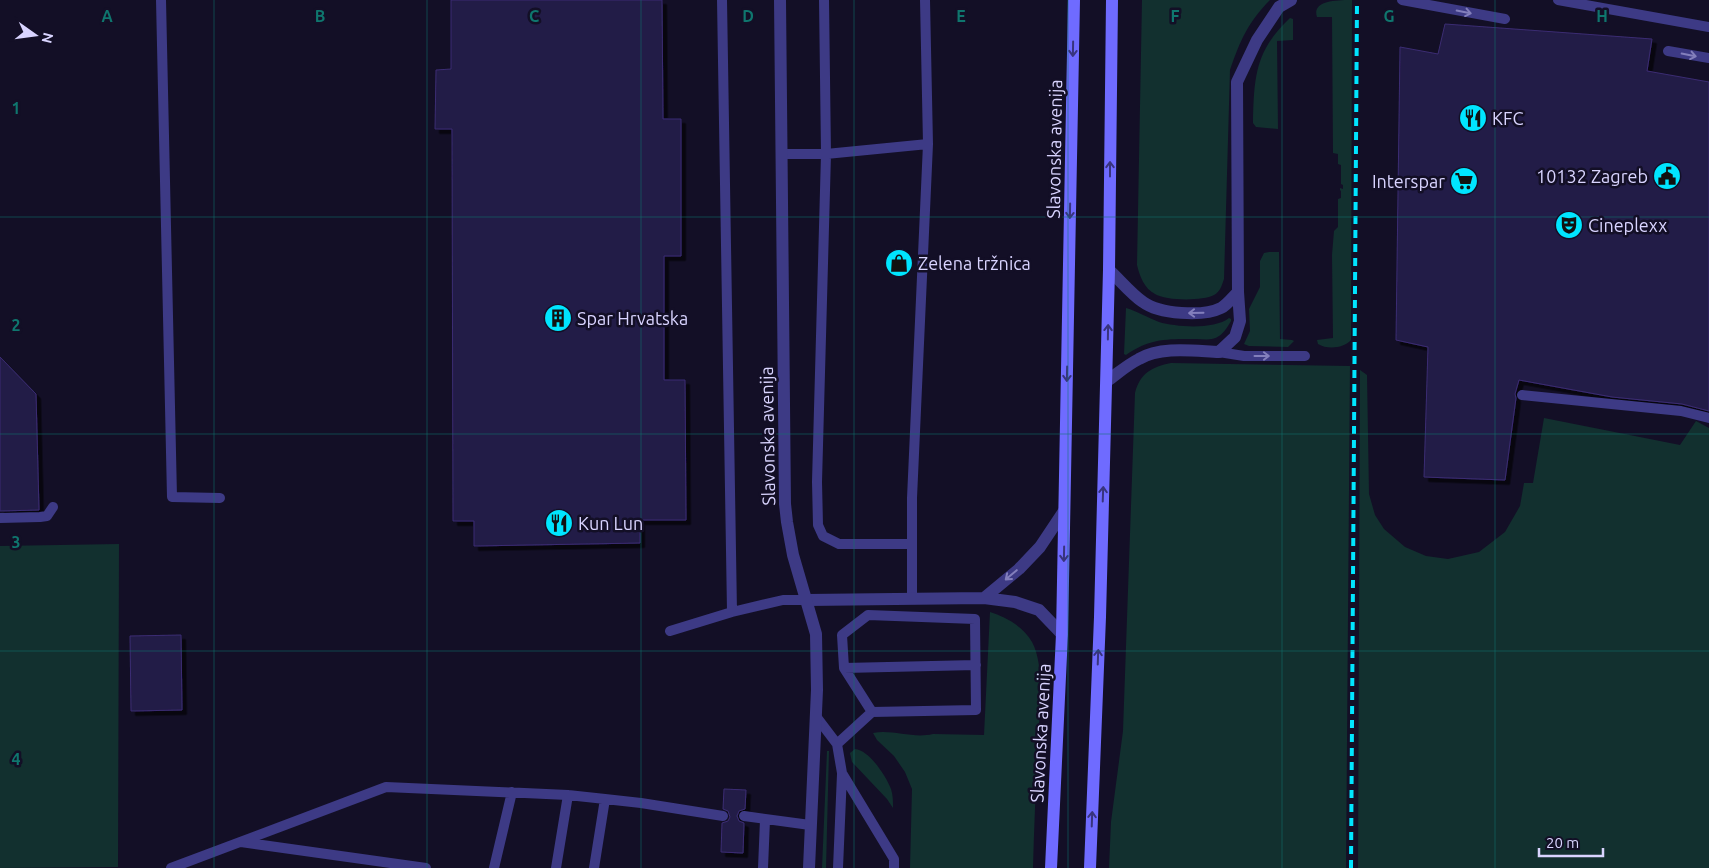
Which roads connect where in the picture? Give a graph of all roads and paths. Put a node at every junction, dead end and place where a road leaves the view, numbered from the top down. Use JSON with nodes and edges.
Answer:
{"nodes":[{"id":1,"x":161,"y":0,"type":"edge"},
{"id":2,"x":722,"y":0,"type":"edge"},
{"id":3,"x":780,"y":0,"type":"edge"},
{"id":4,"x":824,"y":0,"type":"edge"},
{"id":5,"x":925,"y":0,"type":"edge"},
{"id":6,"x":1074,"y":0,"type":"edge"},
{"id":7,"x":1112,"y":0,"type":"edge"},
{"id":8,"x":1291,"y":0,"type":"edge"},
{"id":9,"x":1402,"y":0,"type":"edge"},
{"id":10,"x":1558,"y":0,"type":"edge"},
{"id":11,"x":1505,"y":19,"type":"dead end"},
{"id":12,"x":1709,"y":27,"type":"edge"},
{"id":13,"x":1668,"y":51,"type":"dead end"},
{"id":14,"x":1709,"y":58,"type":"edge"},
{"id":15,"x":928,"y":144,"type":"junction"},
{"id":16,"x":782,"y":154,"type":"junction"},
{"id":17,"x":826,"y":154,"type":"junction"},
{"id":18,"x":1110,"y":270,"type":"junction"},
{"id":19,"x":1238,"y":292,"type":"junction"},
{"id":20,"x":1219,"y":352,"type":"junction"},
{"id":21,"x":1305,"y":356,"type":"dead end"},
{"id":22,"x":1107,"y":381,"type":"junction"},
{"id":23,"x":1522,"y":395,"type":"dead end"},
{"id":24,"x":1709,"y":418,"type":"edge"},
{"id":25,"x":220,"y":498,"type":"dead end"},
{"id":26,"x":53,"y":508,"type":"dead end"},
{"id":27,"x":1064,"y":511,"type":"junction"},
{"id":28,"x":0,"y":518,"type":"edge"},
{"id":29,"x":912,"y":544,"type":"junction"},
{"id":30,"x":984,"y":598,"type":"junction"},
{"id":31,"x":912,"y":599,"type":"junction"},
{"id":32,"x":807,"y":600,"type":"junction"},
{"id":33,"x":732,"y":612,"type":"junction"},
{"id":34,"x":670,"y":631,"type":"dead end"},
{"id":35,"x":1062,"y":634,"type":"junction"},
{"id":36,"x":976,"y":665,"type":"junction"},
{"id":37,"x":844,"y":668,"type":"junction"},
{"id":38,"x":872,"y":712,"type":"junction"},
{"id":39,"x":815,"y":715,"type":"junction"},
{"id":40,"x":837,"y":744,"type":"junction"},
{"id":41,"x":842,"y":773,"type":"junction"},
{"id":42,"x":512,"y":792,"type":"junction"},
{"id":43,"x":568,"y":795,"type":"junction"},
{"id":44,"x":605,"y":799,"type":"junction"},
{"id":45,"x":723,"y":816,"type":"dead end"},
{"id":46,"x":744,"y":816,"type":"dead end"},
{"id":47,"x":765,"y":820,"type":"junction"},
{"id":48,"x":810,"y":825,"type":"junction"},
{"id":49,"x":240,"y":842,"type":"junction"},
{"id":50,"x":170,"y":868,"type":"edge"},
{"id":51,"x":426,"y":868,"type":"edge"},
{"id":52,"x":494,"y":868,"type":"edge"},
{"id":53,"x":556,"y":868,"type":"edge"},
{"id":54,"x":594,"y":868,"type":"edge"},
{"id":55,"x":763,"y":868,"type":"edge"},
{"id":56,"x":809,"y":868,"type":"edge"},
{"id":57,"x":838,"y":868,"type":"edge"},
{"id":58,"x":894,"y":868,"type":"edge"},
{"id":59,"x":1050,"y":868,"type":"edge"},
{"id":60,"x":1090,"y":868,"type":"edge"}],
"edges":[{"from":1,"to":25,"type":"lane"},
{"from":2,"to":33,"type":"lane"},
{"from":3,"to":16,"type":"street","name":"Slavonska avenija"},
{"from":4,"to":17,"type":"lane"},
{"from":5,"to":15,"type":"lane"},
{"from":6,"to":27,"type":"main road","name":"Slavonska avenija","one_way":true},
{"from":18,"to":7,"type":"main road","one_way":true},
{"from":8,"to":19,"type":"street"},
{"from":9,"to":11,"type":"lane","one_way":true},
{"from":10,"to":12,"type":"lane"},
{"from":13,"to":14,"type":"lane","one_way":true},
{"from":15,"to":17,"type":"lane"},
{"from":15,"to":29,"type":"lane"},
{"from":16,"to":17,"type":"lane"},
{"from":16,"to":32,"type":"street","name":"Slavonska avenija"},
{"from":17,"to":29,"type":"lane"},
{"from":19,"to":18,"type":"street","one_way":true},
{"from":22,"to":18,"type":"main road","one_way":true},
{"from":19,"to":20,"type":"street"},
{"from":20,"to":21,"type":"lane","one_way":true},
{"from":20,"to":22,"type":"street"},
{"from":60,"to":22,"type":"main road","one_way":true},
{"from":23,"to":24,"type":"lane"},
{"from":26,"to":28,"type":"lane"},
{"from":27,"to":30,"type":"street","one_way":true},
{"from":27,"to":35,"type":"main road","name":"Slavonska avenija","one_way":true},
{"from":29,"to":31,"type":"lane"},
{"from":30,"to":31,"type":"street"},
{"from":30,"to":35,"type":"street"},
{"from":31,"to":32,"type":"street"},
{"from":32,"to":33,"type":"lane"},
{"from":32,"to":39,"type":"street","name":"Slavonska avenija"},
{"from":33,"to":34,"type":"lane"},
{"from":35,"to":59,"type":"main road","name":"Slavonska avenija"},
{"from":36,"to":37,"type":"lane"},
{"from":36,"to":37,"type":"lane"},
{"from":36,"to":38,"type":"lane"},
{"from":37,"to":38,"type":"lane"},
{"from":38,"to":40,"type":"lane"},
{"from":39,"to":40,"type":"lane"},
{"from":39,"to":48,"type":"street","name":"Slavonska avenija"},
{"from":40,"to":41,"type":"lane"},
{"from":41,"to":57,"type":"lane"},
{"from":41,"to":58,"type":"lane"},
{"from":42,"to":43,"type":"lane"},
{"from":42,"to":49,"type":"lane"},
{"from":42,"to":52,"type":"lane"},
{"from":43,"to":44,"type":"lane"},
{"from":43,"to":53,"type":"lane"},
{"from":44,"to":45,"type":"lane"},
{"from":44,"to":54,"type":"lane"},
{"from":46,"to":47,"type":"lane"},
{"from":47,"to":48,"type":"lane"},
{"from":47,"to":55,"type":"lane"},
{"from":48,"to":56,"type":"street","name":"Slavonska avenija"},
{"from":49,"to":50,"type":"lane"},
{"from":49,"to":51,"type":"lane"}]}
